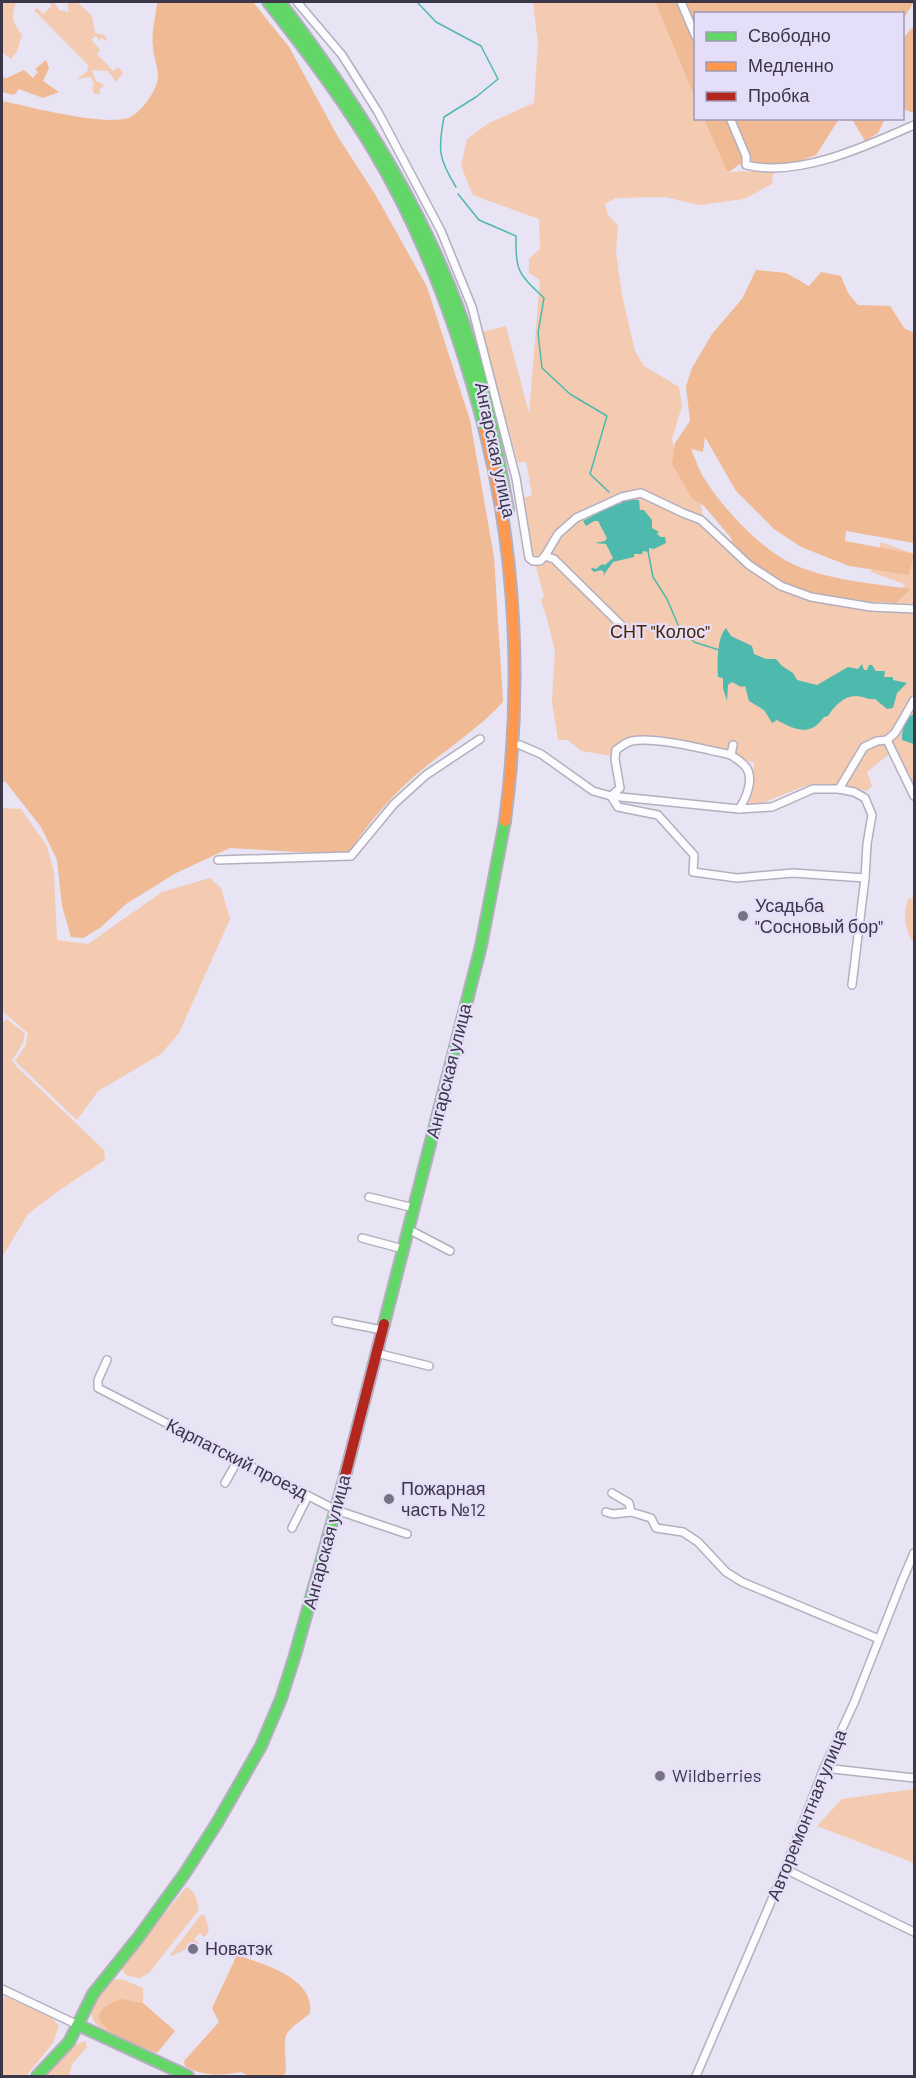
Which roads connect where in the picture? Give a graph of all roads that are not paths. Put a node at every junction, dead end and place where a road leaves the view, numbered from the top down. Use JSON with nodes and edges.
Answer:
{"nodes":[{"id":1,"x":268,"y":2,"type":"edge"},
{"id":2,"x":280,"y":2,"type":"edge"},
{"id":3,"x":297,"y":2,"type":"edge"},
{"id":4,"x":681,"y":2,"type":"edge"},
{"id":5,"x":694,"y":32,"type":"edge"},
{"id":6,"x":731,"y":120,"type":"edge"},
{"id":7,"x":915,"y":124,"type":"edge"},
{"id":8,"x":545,"y":556,"type":"junction"},
{"id":9,"x":915,"y":609,"type":"edge"},
{"id":10,"x":622,"y":626,"type":"dead end"},
{"id":11,"x":915,"y":700,"type":"edge"},
{"id":12,"x":480,"y":739,"type":"dead end"},
{"id":13,"x":886,"y":740,"type":"junction"},
{"id":14,"x":520,"y":745,"type":"junction"},
{"id":15,"x":732,"y":745,"type":"dead end"},
{"id":16,"x":731,"y":755,"type":"junction"},
{"id":17,"x":839,"y":789,"type":"junction"},
{"id":18,"x":611,"y":796,"type":"junction"},
{"id":19,"x":915,"y":796,"type":"edge"},
{"id":20,"x":739,"y":809,"type":"junction"},
{"id":21,"x":218,"y":860,"type":"dead end"},
{"id":22,"x":865,"y":878,"type":"junction"},
{"id":23,"x":481,"y":946,"type":"junction"},
{"id":24,"x":852,"y":985,"type":"dead end"},
{"id":25,"x":369,"y":1197,"type":"dead end"},
{"id":26,"x":414,"y":1208,"type":"junction"},
{"id":27,"x":408,"y":1229,"type":"junction"},
{"id":28,"x":362,"y":1238,"type":"dead end"},
{"id":29,"x":403,"y":1248,"type":"junction"},
{"id":30,"x":450,"y":1251,"type":"dead end"},
{"id":31,"x":336,"y":1321,"type":"dead end"},
{"id":32,"x":382,"y":1330,"type":"junction"},
{"id":33,"x":376,"y":1353,"type":"junction"},
{"id":34,"x":107,"y":1360,"type":"dead end"},
{"id":35,"x":429,"y":1366,"type":"dead end"},
{"id":36,"x":238,"y":1460,"type":"junction"},
{"id":37,"x":225,"y":1483,"type":"dead end"},
{"id":38,"x":612,"y":1493,"type":"dead end"},
{"id":39,"x":308,"y":1496,"type":"junction"},
{"id":40,"x":336,"y":1510,"type":"junction"},
{"id":41,"x":606,"y":1512,"type":"dead end"},
{"id":42,"x":631,"y":1512,"type":"junction"},
{"id":43,"x":292,"y":1528,"type":"dead end"},
{"id":44,"x":407,"y":1534,"type":"dead end"},
{"id":45,"x":915,"y":1553,"type":"edge"},
{"id":46,"x":879,"y":1639,"type":"junction"},
{"id":47,"x":824,"y":1768,"type":"junction"},
{"id":48,"x":915,"y":1778,"type":"edge"},
{"id":49,"x":785,"y":1869,"type":"junction"},
{"id":50,"x":915,"y":1932,"type":"edge"},
{"id":51,"x":2,"y":1989,"type":"edge"},
{"id":52,"x":78,"y":2025,"type":"junction"},
{"id":53,"x":37,"y":2076,"type":"edge"},
{"id":54,"x":188,"y":2076,"type":"edge"},
{"id":55,"x":696,"y":2076,"type":"edge"}],
"edges":[{"from":1,"to":23,"type":"main road","name":"Ангарская улица"},
{"from":2,"to":14,"type":"main road","name":"Ангарская улица"},
{"from":3,"to":8,"type":"street"},
{"from":4,"to":5,"type":"street"},
{"from":6,"to":7,"type":"street"},
{"from":8,"to":9,"type":"street"},
{"from":8,"to":10,"type":"street"},
{"from":11,"to":13,"type":"street"},
{"from":12,"to":21,"type":"street"},
{"from":13,"to":17,"type":"street"},
{"from":13,"to":19,"type":"street"},
{"from":14,"to":18,"type":"street"},
{"from":14,"to":23,"type":"main road","name":"Ангарская улица"},
{"from":15,"to":16,"type":"street"},
{"from":16,"to":18,"type":"street"},
{"from":16,"to":20,"type":"street"},
{"from":17,"to":20,"type":"street"},
{"from":17,"to":22,"type":"street"},
{"from":18,"to":20,"type":"street"},
{"from":18,"to":22,"type":"street"},
{"from":22,"to":24,"type":"street"},
{"from":23,"to":26,"type":"main road","name":"Ангарская улица"},
{"from":25,"to":26,"type":"street"},
{"from":26,"to":27,"type":"main road","name":"Ангарская улица"},
{"from":27,"to":29,"type":"main road","name":"Ангарская улица"},
{"from":27,"to":30,"type":"street"},
{"from":28,"to":29,"type":"street"},
{"from":29,"to":32,"type":"main road","name":"Ангарская улица"},
{"from":31,"to":32,"type":"street"},
{"from":32,"to":33,"type":"main road","name":"Ангарская улица"},
{"from":33,"to":35,"type":"street"},
{"from":33,"to":40,"type":"main road","name":"Ангарская улица"},
{"from":34,"to":36,"type":"street","name":"Карпатский проезд"},
{"from":36,"to":37,"type":"street"},
{"from":36,"to":39,"type":"street","name":"Карпатский проезд"},
{"from":38,"to":42,"type":"street"},
{"from":39,"to":40,"type":"street","name":"Карпатский проезд"},
{"from":39,"to":43,"type":"street"},
{"from":40,"to":44,"type":"street","name":"Карпатский проезд"},
{"from":40,"to":52,"type":"main road","name":"Ангарская улица"},
{"from":41,"to":42,"type":"street"},
{"from":42,"to":46,"type":"street"},
{"from":45,"to":46,"type":"street","name":"Авторемонтная улица"},
{"from":46,"to":47,"type":"street","name":"Авторемонтная улица"},
{"from":47,"to":48,"type":"street"},
{"from":47,"to":49,"type":"street","name":"Авторемонтная улица"},
{"from":49,"to":50,"type":"street"},
{"from":49,"to":55,"type":"street","name":"Авторемонтная улица"},
{"from":51,"to":52,"type":"street"},
{"from":52,"to":53,"type":"main road","name":"Ангарская улица"},
{"from":52,"to":54,"type":"main road"}]}
